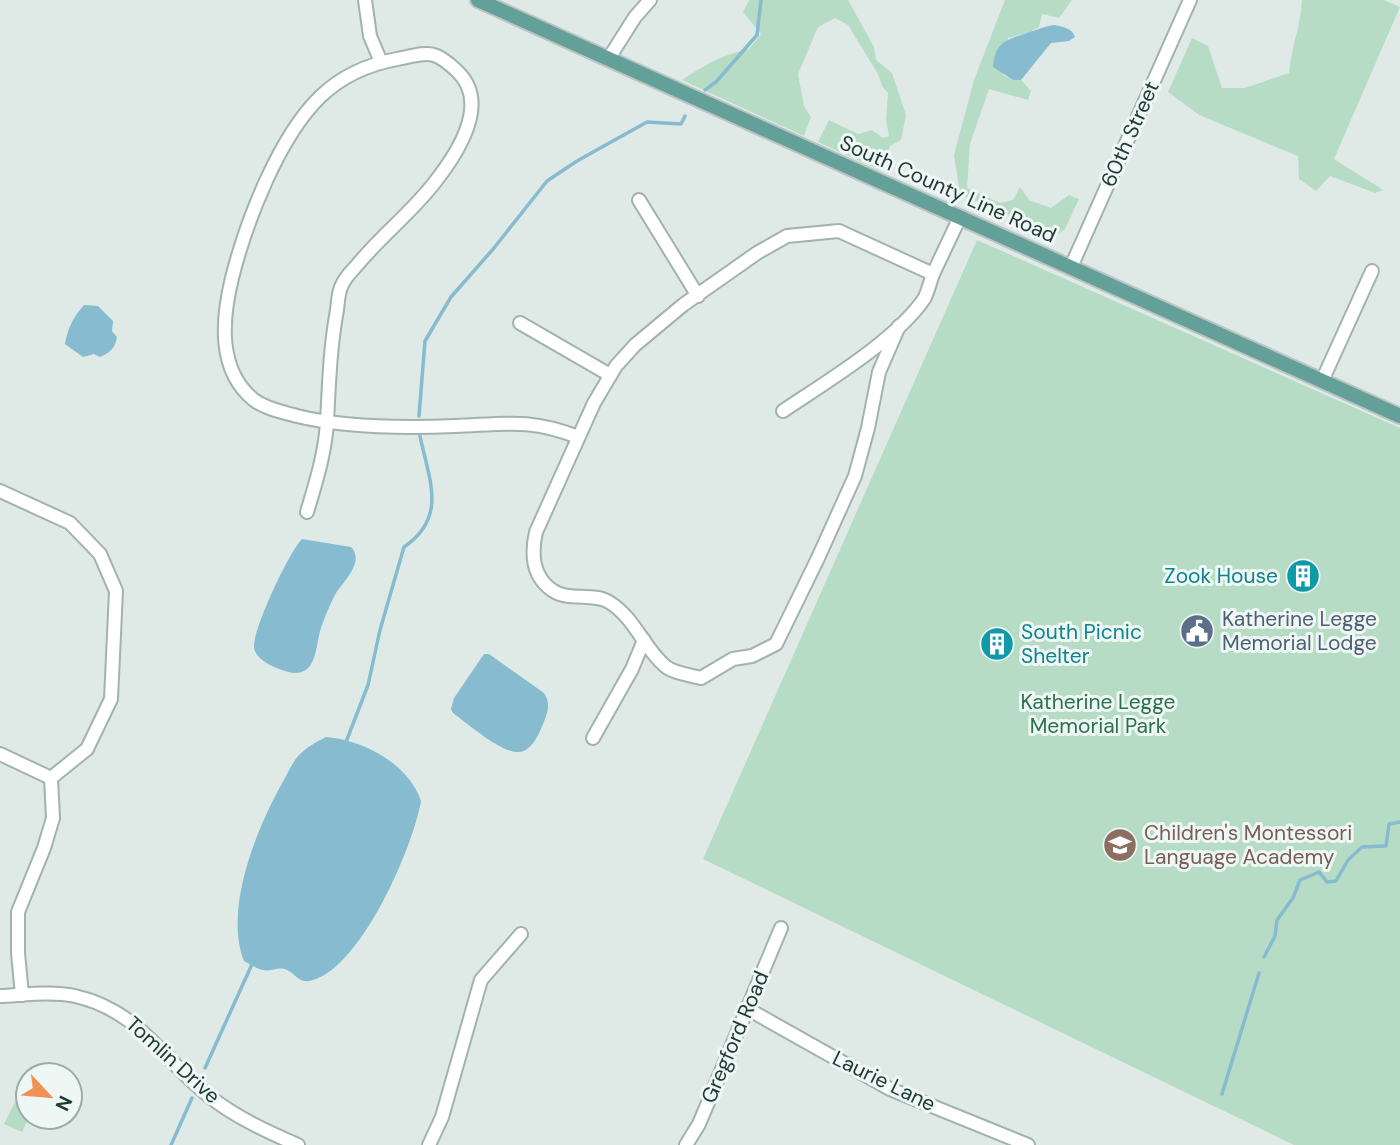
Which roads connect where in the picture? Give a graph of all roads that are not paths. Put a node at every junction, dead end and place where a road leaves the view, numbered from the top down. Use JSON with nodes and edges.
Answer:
{"nodes":[{"id":1,"x":365,"y":0,"type":"edge"},
{"id":2,"x":478,"y":0,"type":"edge"},
{"id":3,"x":650,"y":0,"type":"edge"},
{"id":4,"x":1190,"y":0,"type":"edge"},
{"id":5,"x":609,"y":58,"type":"junction"},
{"id":6,"x":381,"y":62,"type":"junction"},
{"id":7,"x":639,"y":200,"type":"dead end"},
{"id":8,"x":960,"y":217,"type":"junction"},
{"id":9,"x":1071,"y":267,"type":"junction"},
{"id":10,"x":1372,"y":271,"type":"dead end"},
{"id":11,"x":933,"y":274,"type":"junction"},
{"id":12,"x":698,"y":296,"type":"junction"},
{"id":13,"x":520,"y":323,"type":"dead end"},
{"id":14,"x":899,"y":326,"type":"junction"},
{"id":15,"x":855,"y":363,"type":"junction"},
{"id":16,"x":879,"y":372,"type":"junction"},
{"id":17,"x":610,"y":375,"type":"junction"},
{"id":18,"x":1322,"y":381,"type":"junction"},
{"id":19,"x":783,"y":411,"type":"dead end"},
{"id":20,"x":1400,"y":416,"type":"edge"},
{"id":21,"x":327,"y":422,"type":"junction"},
{"id":22,"x":578,"y":437,"type":"junction"},
{"id":23,"x":0,"y":491,"type":"edge"},
{"id":24,"x":307,"y":512,"type":"dead end"},
{"id":25,"x":644,"y":640,"type":"junction"},
{"id":26,"x":593,"y":738,"type":"dead end"},
{"id":27,"x":0,"y":754,"type":"edge"},
{"id":28,"x":52,"y":784,"type":"junction"},
{"id":29,"x":781,"y":928,"type":"dead end"},
{"id":30,"x":521,"y":934,"type":"dead end"},
{"id":31,"x":22,"y":995,"type":"junction"},
{"id":32,"x":0,"y":996,"type":"edge"},
{"id":33,"x":746,"y":1009,"type":"junction"},
{"id":34,"x":995,"y":1139,"type":"edge"},
{"id":35,"x":298,"y":1145,"type":"edge"},
{"id":36,"x":429,"y":1145,"type":"edge"},
{"id":37,"x":686,"y":1145,"type":"edge"},
{"id":38,"x":1028,"y":1145,"type":"edge"}],
"edges":[{"from":1,"to":6,"type":"street"},
{"from":2,"to":5,"type":"main road","name":"South County Line Road"},
{"from":3,"to":5,"type":"street"},
{"from":4,"to":9,"type":"street","name":"60th Street"},
{"from":5,"to":8,"type":"main road","name":"South County Line Road"},
{"from":6,"to":21,"type":"street"},
{"from":6,"to":21,"type":"street"},
{"from":7,"to":12,"type":"street"},
{"from":8,"to":9,"type":"main road","name":"South County Line Road"},
{"from":8,"to":11,"type":"street"},
{"from":9,"to":18,"type":"main road","name":"South County Line Road"},
{"from":10,"to":18,"type":"street"},
{"from":11,"to":12,"type":"street"},
{"from":11,"to":14,"type":"street"},
{"from":12,"to":17,"type":"street"},
{"from":13,"to":17,"type":"street"},
{"from":14,"to":15,"type":"street"},
{"from":14,"to":16,"type":"street"},
{"from":15,"to":16,"type":"street"},
{"from":15,"to":19,"type":"street"},
{"from":16,"to":25,"type":"street"},
{"from":17,"to":22,"type":"street"},
{"from":18,"to":20,"type":"main road","name":"South County Line Road"},
{"from":21,"to":22,"type":"street"},
{"from":21,"to":24,"type":"street"},
{"from":22,"to":25,"type":"street"},
{"from":23,"to":28,"type":"street"},
{"from":25,"to":26,"type":"street"},
{"from":27,"to":28,"type":"street"},
{"from":28,"to":31,"type":"street"},
{"from":29,"to":33,"type":"street","name":"Gregford Road"},
{"from":30,"to":36,"type":"street"},
{"from":31,"to":32,"type":"street","name":"Tomlin Drive"},
{"from":31,"to":35,"type":"street","name":"Tomlin Drive"},
{"from":33,"to":34,"type":"street","name":"Laurie Lane"},
{"from":33,"to":37,"type":"street","name":"Gregford Road"},
{"from":34,"to":38,"type":"street","name":"Laurie Lane"}]}
